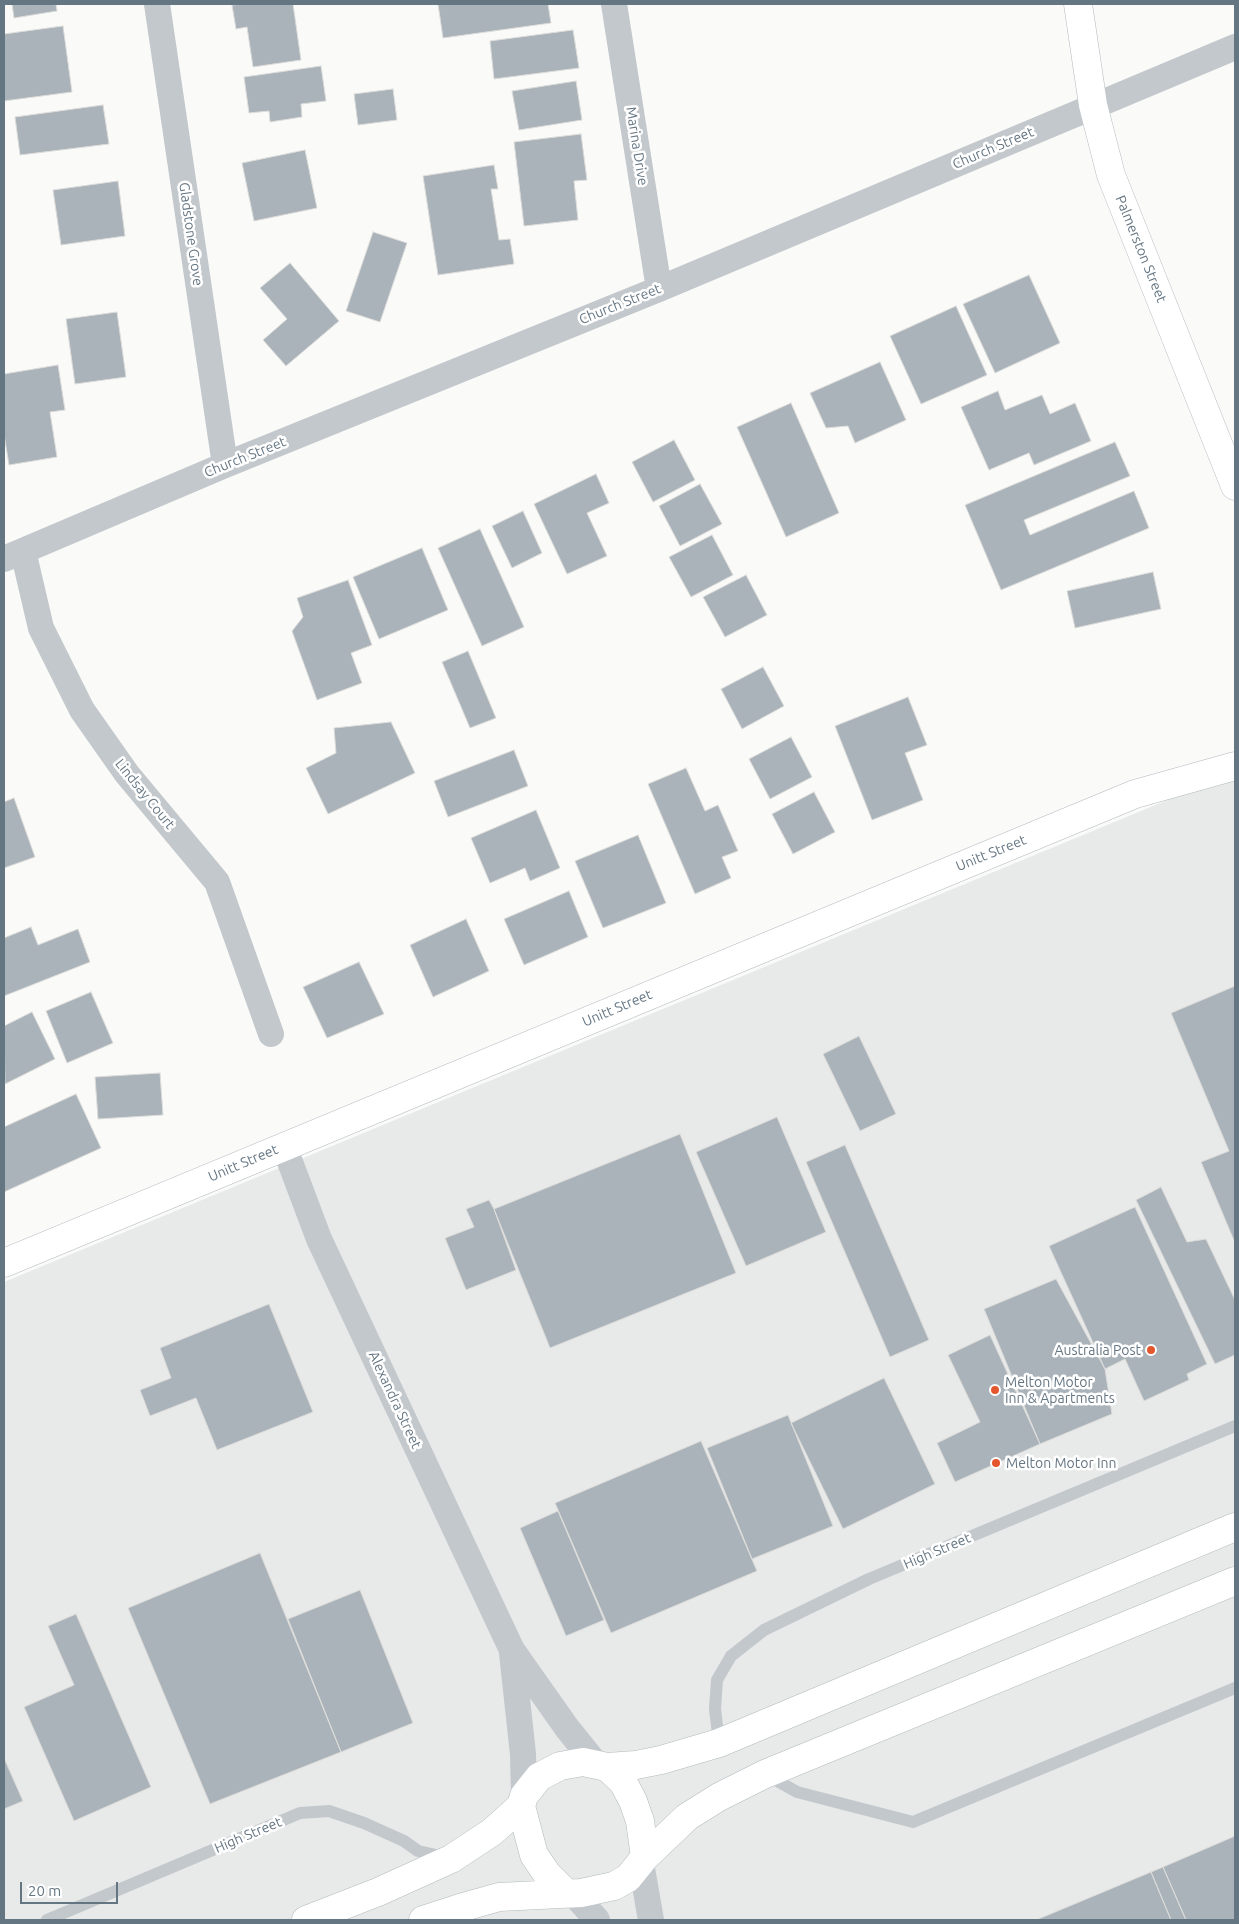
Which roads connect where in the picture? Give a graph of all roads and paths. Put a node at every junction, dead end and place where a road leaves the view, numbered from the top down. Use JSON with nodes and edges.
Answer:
{"nodes":[{"id":1,"x":157,"y":4,"type":"edge"},
{"id":2,"x":614,"y":4,"type":"edge"},
{"id":3,"x":1078,"y":4,"type":"edge"},
{"id":4,"x":1235,"y":47,"type":"edge"},
{"id":5,"x":1093,"y":105,"type":"junction"},
{"id":6,"x":659,"y":289,"type":"junction"},
{"id":7,"x":225,"y":465,"type":"junction"},
{"id":8,"x":1235,"y":486,"type":"edge"},
{"id":9,"x":13,"y":555,"type":"edge"},
{"id":10,"x":1235,"y":766,"type":"edge"},
{"id":11,"x":271,"y":1034,"type":"dead end"},
{"id":12,"x":284,"y":1146,"type":"junction"},
{"id":13,"x":4,"y":1263,"type":"edge"},
{"id":14,"x":1235,"y":1426,"type":"edge"},
{"id":15,"x":1235,"y":1527,"type":"edge"},
{"id":16,"x":1235,"y":1581,"type":"edge"},
{"id":17,"x":512,"y":1650,"type":"junction"},
{"id":18,"x":1235,"y":1688,"type":"edge"},
{"id":19,"x":719,"y":1742,"type":"junction"},
{"id":20,"x":602,"y":1766,"type":"junction"},
{"id":21,"x":765,"y":1774,"type":"junction"},
{"id":22,"x":523,"y":1801,"type":"junction"},
{"id":23,"x":451,"y":1859,"type":"junction"},
{"id":24,"x":643,"y":1860,"type":"junction"},
{"id":25,"x":570,"y":1893,"type":"junction"},
{"id":26,"x":47,"y":1920,"type":"edge"},
{"id":27,"x":306,"y":1920,"type":"edge"},
{"id":28,"x":423,"y":1920,"type":"edge"},
{"id":29,"x":597,"y":1920,"type":"edge"},
{"id":30,"x":651,"y":1920,"type":"edge"}],
"edges":[{"from":1,"to":7,"type":"street","name":"Gladstone Grove"},
{"from":2,"to":6,"type":"street","name":"Marina Drive"},
{"from":3,"to":5,"type":"main road","name":"Palmerston Street"},
{"from":4,"to":5,"type":"street","name":"Church Street"},
{"from":5,"to":6,"type":"street","name":"Church Street"},
{"from":5,"to":8,"type":"main road","name":"Palmerston Street"},
{"from":6,"to":7,"type":"street","name":"Church Street"},
{"from":7,"to":9,"type":"street","name":"Church Street"},
{"from":9,"to":11,"type":"street","name":"Lindsay Court"},
{"from":10,"to":12,"type":"main road","name":"Unitt Street"},
{"from":12,"to":13,"type":"main road","name":"Unitt Street"},
{"from":12,"to":17,"type":"street","name":"Alexandra Street"},
{"from":14,"to":19,"type":"lane","name":"High Street"},
{"from":15,"to":19,"type":"main road"},
{"from":16,"to":21,"type":"main road"},
{"from":17,"to":20,"type":"street","name":"Alexandra Street"},
{"from":17,"to":22,"type":"street","name":"Alexandra Street"},
{"from":18,"to":21,"type":"lane"},
{"from":19,"to":20,"type":"main road"},
{"from":20,"to":22,"type":"main road"},
{"from":20,"to":24,"type":"main road"},
{"from":21,"to":24,"type":"main road"},
{"from":22,"to":23,"type":"main road"},
{"from":22,"to":25,"type":"main road"},
{"from":23,"to":26,"type":"lane","name":"High Street"},
{"from":23,"to":27,"type":"main road"},
{"from":24,"to":25,"type":"main road"},
{"from":24,"to":30,"type":"street"},
{"from":25,"to":28,"type":"main road"},
{"from":25,"to":29,"type":"street"}]}
